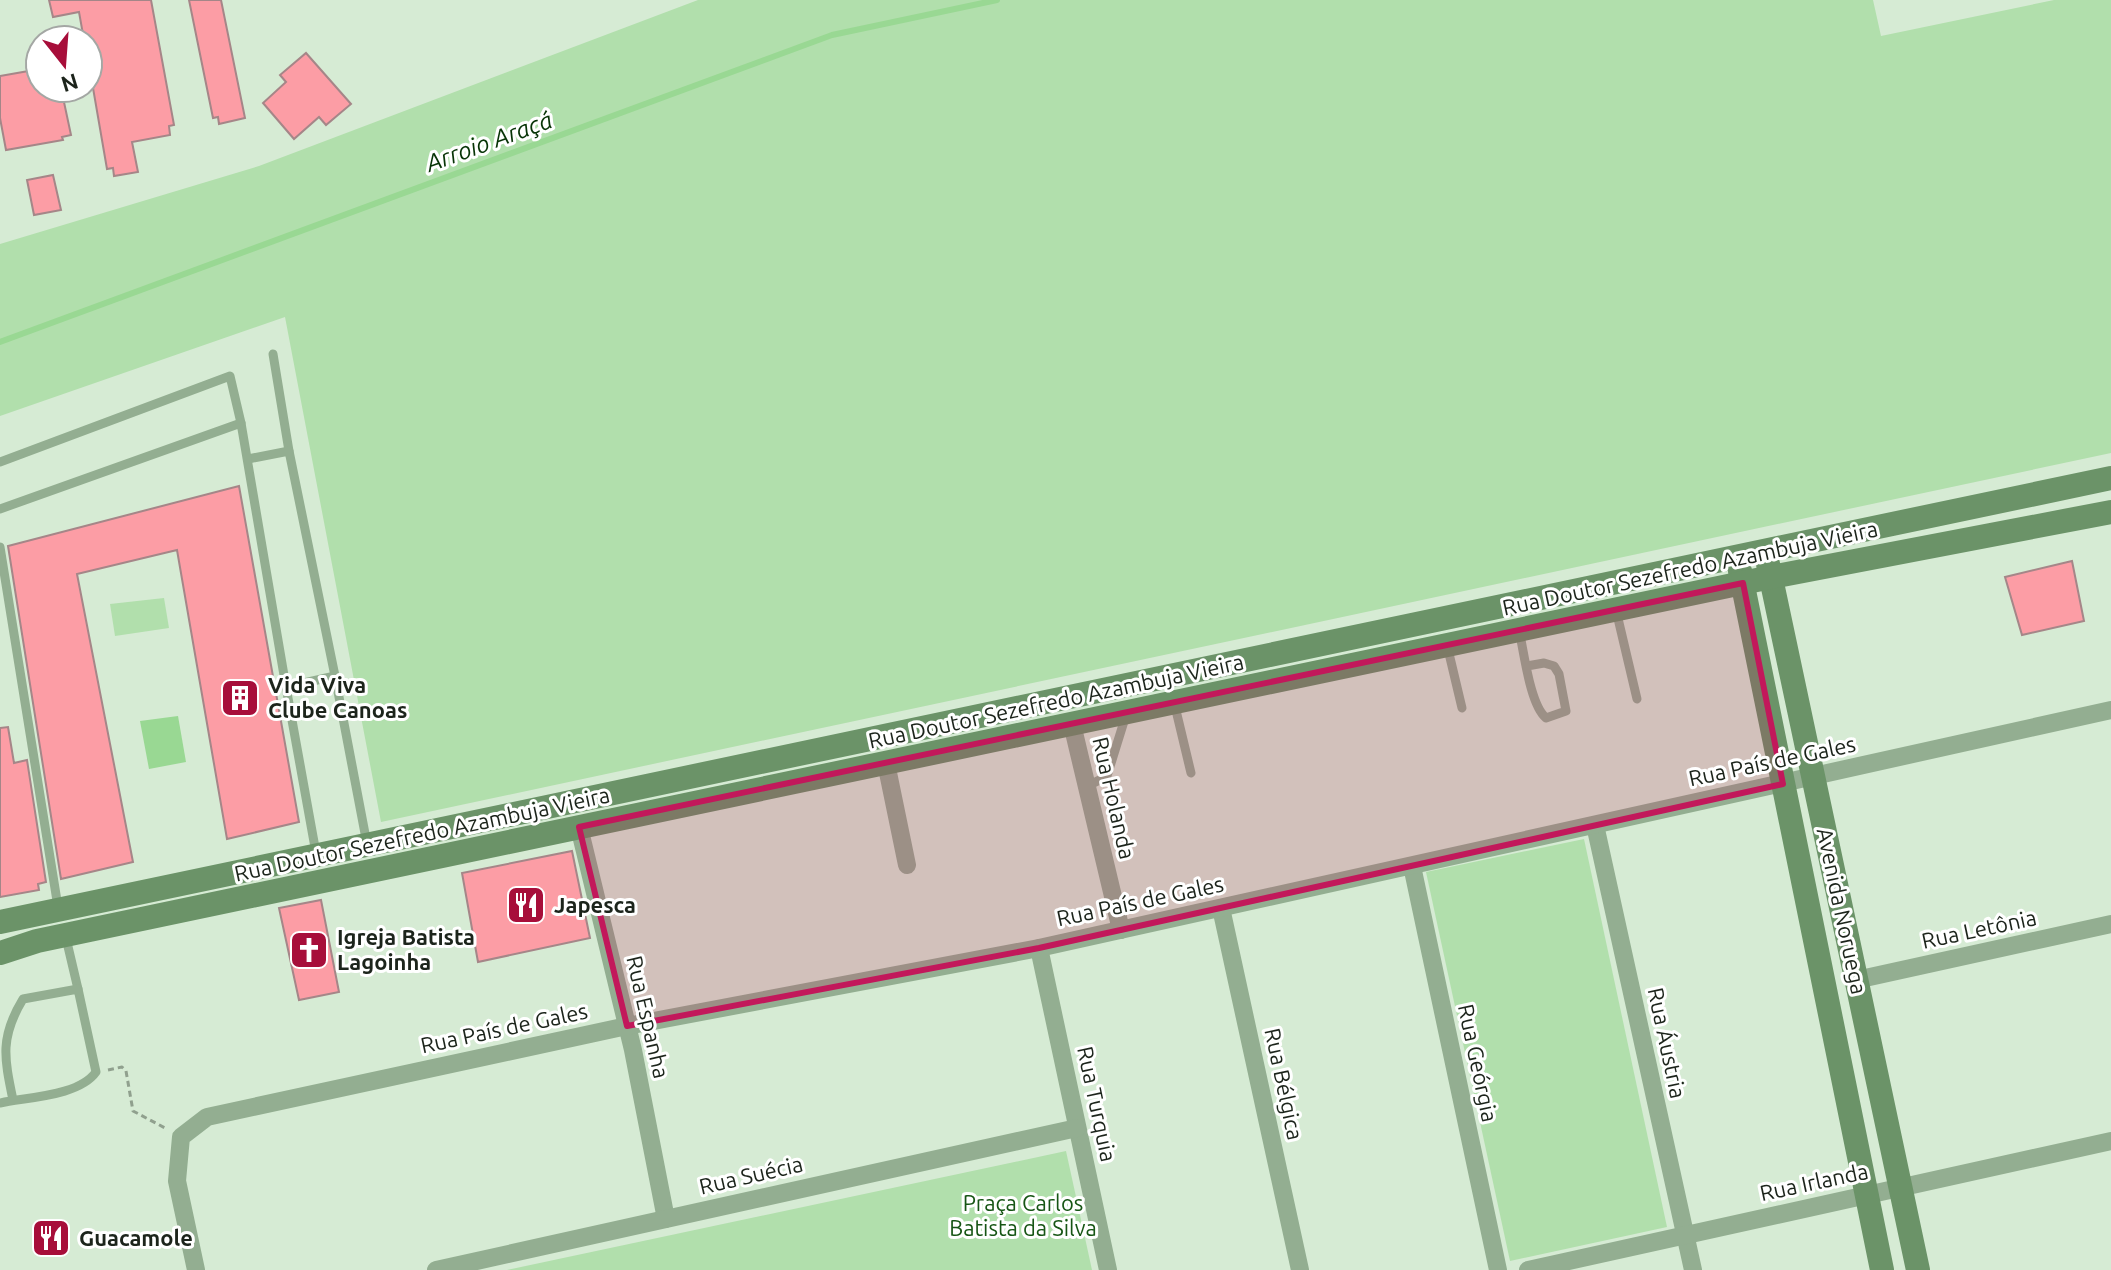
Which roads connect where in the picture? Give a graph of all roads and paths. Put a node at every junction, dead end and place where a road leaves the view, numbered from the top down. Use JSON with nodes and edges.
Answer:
{"nodes":[{"id":1,"x":273,"y":354,"type":"dead end"},
{"id":2,"x":241,"y":423,"type":"junction"},
{"id":3,"x":289,"y":451,"type":"junction"},
{"id":4,"x":248,"y":459,"type":"junction"},
{"id":5,"x":0,"y":462,"type":"edge"},
{"id":6,"x":2111,"y":478,"type":"edge"},
{"id":7,"x":0,"y":509,"type":"edge"},
{"id":8,"x":2111,"y":512,"type":"edge"},
{"id":9,"x":0,"y":547,"type":"edge"},
{"id":10,"x":1766,"y":552,"type":"junction"},
{"id":11,"x":1738,"y":558,"type":"junction"},
{"id":12,"x":1771,"y":577,"type":"junction"},
{"id":13,"x":1743,"y":583,"type":"junction"},
{"id":14,"x":1616,"y":610,"type":"junction"},
{"id":15,"x":1519,"y":630,"type":"junction"},
{"id":16,"x":1447,"y":645,"type":"junction"},
{"id":17,"x":1527,"y":666,"type":"junction"},
{"id":18,"x":335,"y":676,"type":"junction"},
{"id":19,"x":286,"y":687,"type":"junction"},
{"id":20,"x":1637,"y":699,"type":"dead end"},
{"id":21,"x":1174,"y":702,"type":"junction"},
{"id":22,"x":1462,"y":708,"type":"dead end"},
{"id":23,"x":2111,"y":710,"type":"edge"},
{"id":24,"x":1126,"y":713,"type":"junction"},
{"id":25,"x":1072,"y":724,"type":"junction"},
{"id":26,"x":886,"y":763,"type":"junction"},
{"id":27,"x":1191,"y":773,"type":"dead end"},
{"id":28,"x":1814,"y":777,"type":"junction"},
{"id":29,"x":1783,"y":784,"type":"junction"},
{"id":30,"x":1086,"y":787,"type":"junction"},
{"id":31,"x":1595,"y":825,"type":"junction"},
{"id":32,"x":579,"y":827,"type":"junction"},
{"id":33,"x":367,"y":845,"type":"junction"},
{"id":34,"x":316,"y":856,"type":"junction"},
{"id":35,"x":907,"y":865,"type":"dead end"},
{"id":36,"x":1412,"y":866,"type":"junction"},
{"id":37,"x":1221,"y":908,"type":"junction"},
{"id":38,"x":58,"y":910,"type":"junction"},
{"id":39,"x":0,"y":922,"type":"edge"},
{"id":40,"x":2111,"y":924,"type":"edge"},
{"id":41,"x":1121,"y":930,"type":"junction"},
{"id":42,"x":65,"y":935,"type":"junction"},
{"id":43,"x":1039,"y":948,"type":"junction"},
{"id":44,"x":0,"y":953,"type":"edge"},
{"id":45,"x":1856,"y":980,"type":"junction"},
{"id":46,"x":78,"y":989,"type":"junction"},
{"id":47,"x":627,"y":1026,"type":"junction"},
{"id":48,"x":96,"y":1072,"type":"junction"},
{"id":49,"x":13,"y":1100,"type":"junction"},
{"id":50,"x":0,"y":1103,"type":"edge"},
{"id":51,"x":1077,"y":1128,"type":"junction"},
{"id":52,"x":181,"y":1137,"type":"junction"},
{"id":53,"x":2111,"y":1141,"type":"edge"},
{"id":54,"x":1901,"y":1188,"type":"junction"},
{"id":55,"x":1867,"y":1195,"type":"junction"},
{"id":56,"x":666,"y":1219,"type":"junction"},
{"id":57,"x":1685,"y":1235,"type":"junction"},
{"id":58,"x":196,"y":1270,"type":"edge"},
{"id":59,"x":436,"y":1270,"type":"edge"},
{"id":60,"x":1108,"y":1270,"type":"edge"},
{"id":61,"x":1300,"y":1270,"type":"edge"},
{"id":62,"x":1498,"y":1270,"type":"edge"},
{"id":63,"x":1528,"y":1270,"type":"edge"},
{"id":64,"x":1693,"y":1270,"type":"edge"},
{"id":65,"x":1882,"y":1270,"type":"edge"},
{"id":66,"x":1918,"y":1270,"type":"edge"}],
"edges":[{"from":1,"to":3,"type":"lane"},
{"from":2,"to":4,"type":"lane"},
{"from":2,"to":5,"type":"lane"},
{"from":2,"to":7,"type":"lane"},
{"from":3,"to":4,"type":"lane"},
{"from":3,"to":18,"type":"lane"},
{"from":4,"to":19,"type":"lane"},
{"from":6,"to":10,"type":"main road","name":"Rua Doutor Sezefredo Azambuja Vieira"},
{"from":8,"to":12,"type":"main road","name":"Rua Doutor Sezefredo Azambuja Vieira"},
{"from":9,"to":38,"type":"lane"},
{"from":10,"to":11,"type":"main road","name":"Rua Doutor Sezefredo Azambuja Vieira"},
{"from":10,"to":12,"type":"main road","name":"Avenida Noruega"},
{"from":11,"to":13,"type":"main road","name":"Avenida Noruega"},
{"from":11,"to":33,"type":"main road","name":"Rua Doutor Sezefredo Azambuja Vieira"},
{"from":12,"to":13,"type":"main road","name":"Rua Doutor Sezefredo Azambuja Vieira"},
{"from":12,"to":28,"type":"main road","name":"Avenida Noruega"},
{"from":13,"to":14,"type":"main road","name":"Rua Doutor Sezefredo Azambuja Vieira"},
{"from":13,"to":29,"type":"main road","name":"Avenida Noruega"},
{"from":14,"to":15,"type":"main road","name":"Rua Doutor Sezefredo Azambuja Vieira"},
{"from":14,"to":20,"type":"lane"},
{"from":15,"to":16,"type":"main road","name":"Rua Doutor Sezefredo Azambuja Vieira"},
{"from":15,"to":17,"type":"lane"},
{"from":16,"to":21,"type":"main road","name":"Rua Doutor Sezefredo Azambuja Vieira"},
{"from":16,"to":22,"type":"lane"},
{"from":17,"to":17,"type":"lane"},
{"from":18,"to":19,"type":"lane"},
{"from":18,"to":33,"type":"lane"},
{"from":19,"to":34,"type":"lane"},
{"from":21,"to":24,"type":"main road","name":"Rua Doutor Sezefredo Azambuja Vieira"},
{"from":21,"to":27,"type":"lane"},
{"from":23,"to":28,"type":"street","name":"Rua País de Gales"},
{"from":24,"to":25,"type":"main road","name":"Rua Doutor Sezefredo Azambuja Vieira"},
{"from":24,"to":30,"type":"lane"},
{"from":25,"to":26,"type":"main road","name":"Rua Doutor Sezefredo Azambuja Vieira"},
{"from":25,"to":30,"type":"street","name":"Rua Holanda"},
{"from":26,"to":32,"type":"main road","name":"Rua Doutor Sezefredo Azambuja Vieira"},
{"from":26,"to":35,"type":"street"},
{"from":28,"to":29,"type":"street","name":"Rua País de Gales"},
{"from":28,"to":45,"type":"main road","name":"Avenida Noruega"},
{"from":29,"to":31,"type":"street","name":"Rua País de Gales"},
{"from":29,"to":55,"type":"main road","name":"Avenida Noruega"},
{"from":30,"to":41,"type":"street","name":"Rua Holanda"},
{"from":31,"to":36,"type":"street","name":"Rua País de Gales"},
{"from":31,"to":57,"type":"street","name":"Rua Áustria"},
{"from":32,"to":42,"type":"main road","name":"Rua Doutor Sezefredo Azambuja Vieira"},
{"from":32,"to":47,"type":"street","name":"Rua Espanha"},
{"from":33,"to":34,"type":"main road","name":"Rua Doutor Sezefredo Azambuja Vieira"},
{"from":34,"to":38,"type":"main road","name":"Rua Doutor Sezefredo Azambuja Vieira"},
{"from":36,"to":37,"type":"street","name":"Rua País de Gales"},
{"from":36,"to":62,"type":"street","name":"Rua Geórgia"},
{"from":37,"to":41,"type":"street","name":"Rua País de Gales"},
{"from":37,"to":61,"type":"street","name":"Rua Bélgica"},
{"from":38,"to":39,"type":"main road","name":"Rua Doutor Sezefredo Azambuja Vieira"},
{"from":40,"to":45,"type":"street","name":"Rua Letônia"},
{"from":41,"to":43,"type":"street","name":"Rua País de Gales"},
{"from":42,"to":44,"type":"main road","name":"Rua Doutor Sezefredo Azambuja Vieira"},
{"from":42,"to":46,"type":"lane"},
{"from":43,"to":47,"type":"street","name":"Rua País de Gales"},
{"from":43,"to":51,"type":"street","name":"Rua Turquia"},
{"from":45,"to":54,"type":"main road","name":"Avenida Noruega"},
{"from":46,"to":48,"type":"lane"},
{"from":46,"to":49,"type":"lane"},
{"from":47,"to":52,"type":"street","name":"Rua País de Gales"},
{"from":47,"to":56,"type":"street","name":"Rua Espanha"},
{"from":48,"to":49,"type":"lane"},
{"from":48,"to":52,"type":"path"},
{"from":49,"to":50,"type":"lane"},
{"from":51,"to":56,"type":"street","name":"Rua Suécia"},
{"from":51,"to":60,"type":"street","name":"Rua Turquia"},
{"from":52,"to":58,"type":"street"},
{"from":53,"to":54,"type":"street","name":"Rua Irlanda"},
{"from":54,"to":55,"type":"street","name":"Rua Irlanda"},
{"from":54,"to":66,"type":"main road","name":"Avenida Noruega"},
{"from":55,"to":57,"type":"street","name":"Rua Irlanda"},
{"from":55,"to":65,"type":"main road","name":"Avenida Noruega"},
{"from":56,"to":59,"type":"street","name":"Rua Suécia"},
{"from":57,"to":63,"type":"street","name":"Rua Irlanda"},
{"from":57,"to":64,"type":"street","name":"Rua Áustria"}]}
